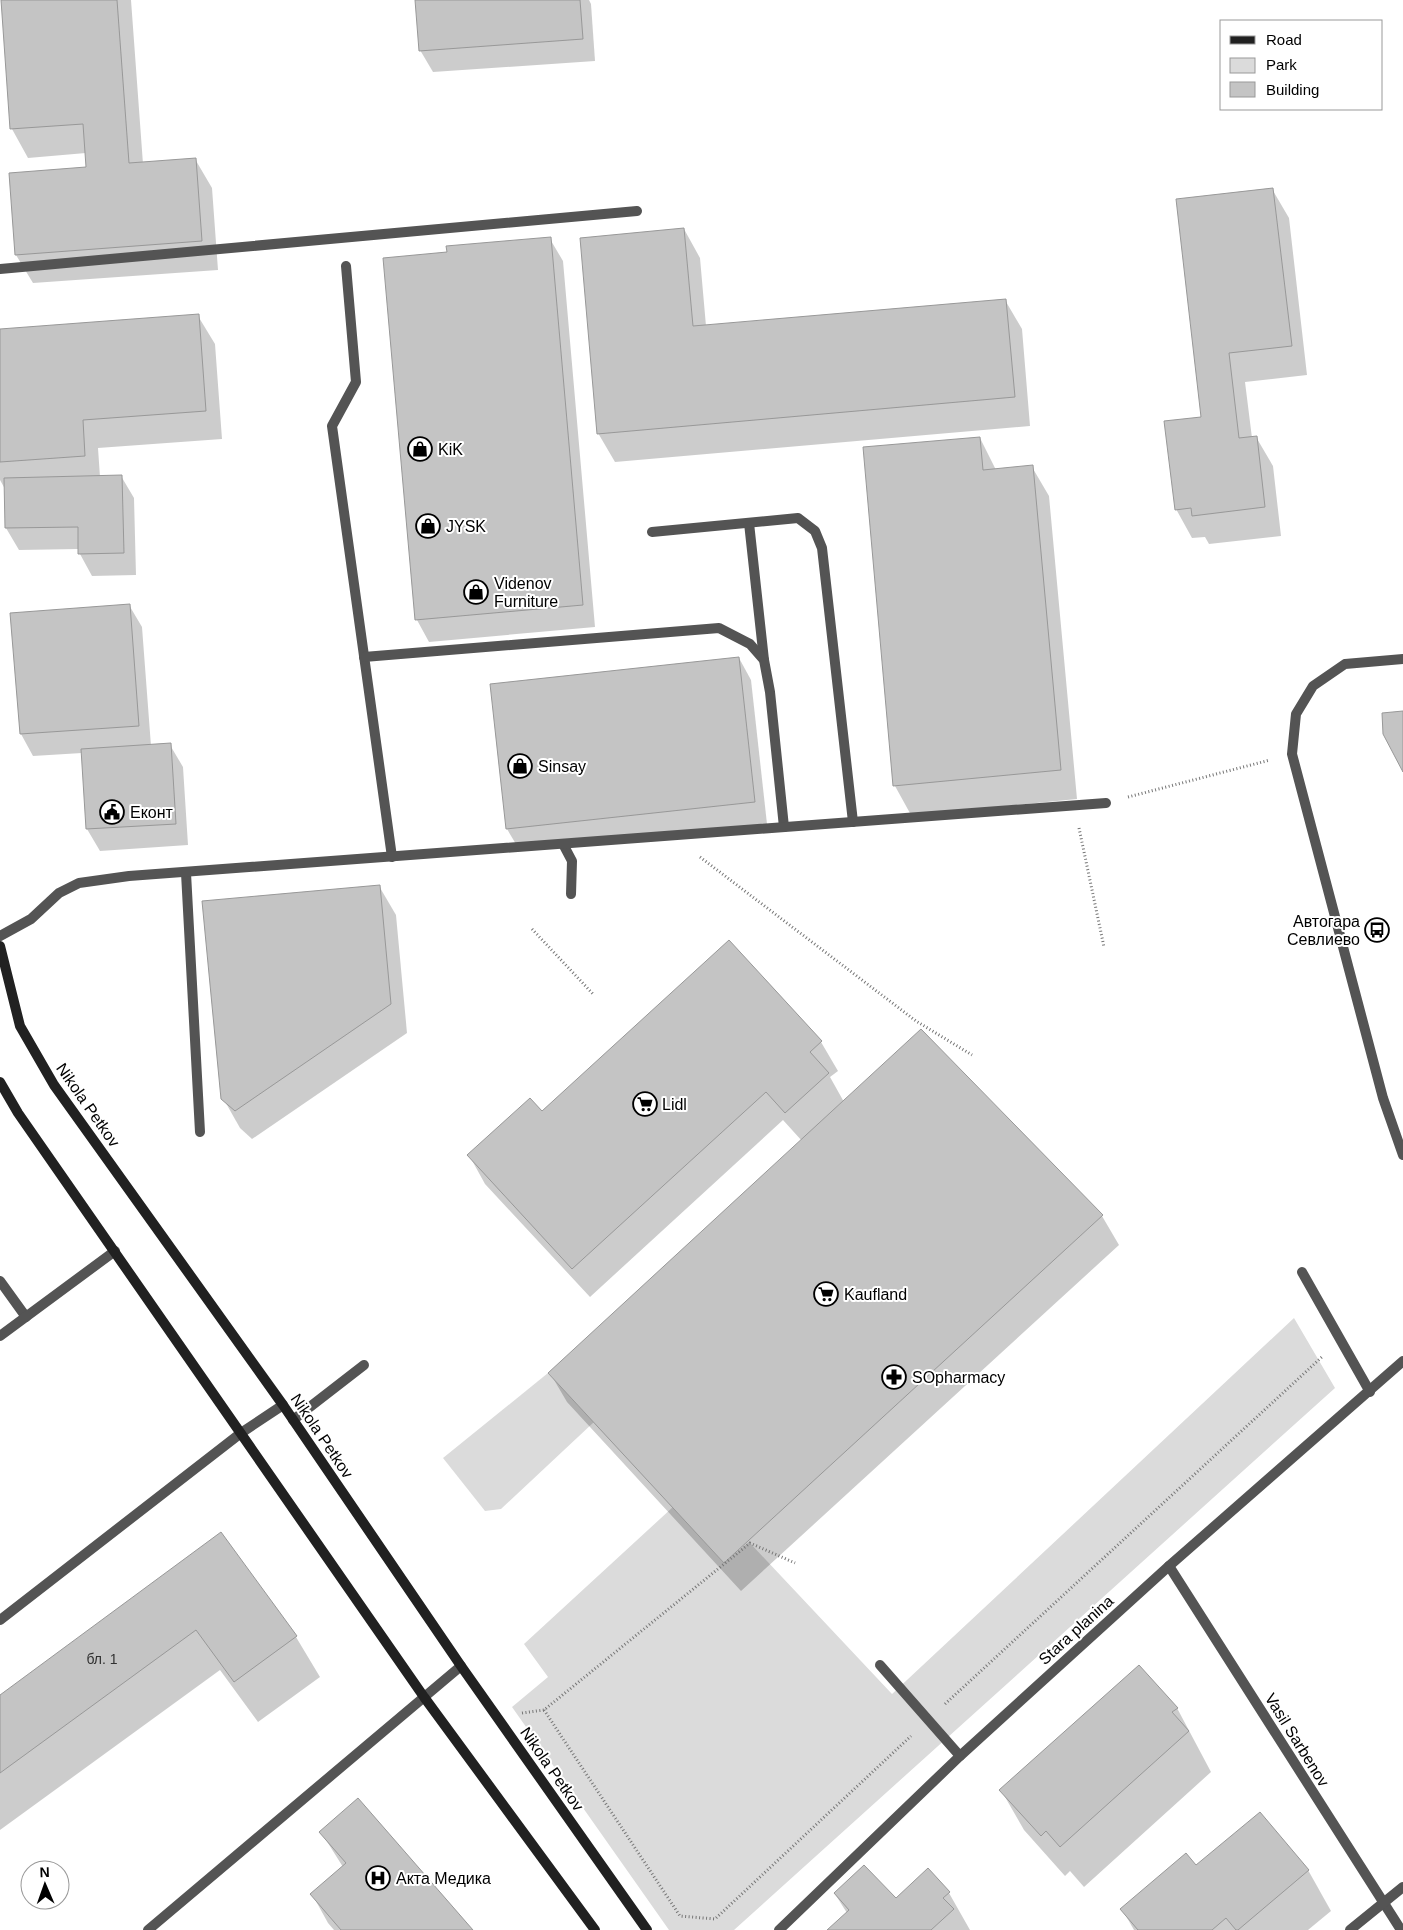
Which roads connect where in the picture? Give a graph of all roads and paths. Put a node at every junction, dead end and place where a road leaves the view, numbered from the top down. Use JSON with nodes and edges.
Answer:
{"nodes":[{"id":1,"x":637,"y":212,"type":"dead end"},
{"id":2,"x":346,"y":266,"type":"dead end"},
{"id":3,"x":0,"y":269,"type":"edge"},
{"id":4,"x":749,"y":523,"type":"junction"},
{"id":5,"x":652,"y":532,"type":"dead end"},
{"id":6,"x":364,"y":657,"type":"junction"},
{"id":7,"x":1403,"y":659,"type":"edge"},
{"id":8,"x":764,"y":660,"type":"junction"},
{"id":9,"x":1292,"y":754,"type":"junction"},
{"id":10,"x":1106,"y":803,"type":"joint"},
{"id":11,"x":1074,"y":805,"type":"junction"},
{"id":12,"x":853,"y":822,"type":"junction"},
{"id":13,"x":784,"y":827,"type":"junction"},
{"id":14,"x":672,"y":836,"type":"junction"},
{"id":15,"x":563,"y":844,"type":"junction"},
{"id":16,"x":392,"y":856,"type":"junction"},
{"id":17,"x":186,"y":872,"type":"junction"},
{"id":18,"x":571,"y":894,"type":"dead end"},
{"id":19,"x":532,"y":929,"type":"dead end"},
{"id":20,"x":0,"y":936,"type":"edge"},
{"id":21,"x":0,"y":946,"type":"edge"},
{"id":22,"x":1104,"y":947,"type":"dead end"},
{"id":23,"x":593,"y":994,"type":"dead end"},
{"id":24,"x":972,"y":1055,"type":"dead end"},
{"id":25,"x":0,"y":1082,"type":"edge"},
{"id":26,"x":200,"y":1132,"type":"dead end"},
{"id":27,"x":1403,"y":1155,"type":"edge"},
{"id":28,"x":115,"y":1251,"type":"junction"},
{"id":29,"x":1302,"y":1272,"type":"dead end"},
{"id":30,"x":0,"y":1281,"type":"edge"},
{"id":31,"x":26,"y":1317,"type":"junction"},
{"id":32,"x":0,"y":1336,"type":"edge"},
{"id":33,"x":1340,"y":1341,"type":"junction"},
{"id":34,"x":1403,"y":1361,"type":"edge"},
{"id":35,"x":364,"y":1365,"type":"dead end"},
{"id":36,"x":1370,"y":1392,"type":"junction"},
{"id":37,"x":283,"y":1405,"type":"junction"},
{"id":38,"x":293,"y":1420,"type":"junction"},
{"id":39,"x":241,"y":1432,"type":"junction"},
{"id":40,"x":795,"y":1563,"type":"dead end"},
{"id":41,"x":1169,"y":1566,"type":"junction"},
{"id":42,"x":0,"y":1620,"type":"edge"},
{"id":43,"x":880,"y":1665,"type":"dead end"},
{"id":44,"x":461,"y":1666,"type":"junction"},
{"id":45,"x":424,"y":1697,"type":"junction"},
{"id":46,"x":544,"y":1710,"type":"junction"},
{"id":47,"x":497,"y":1716,"type":"junction"},
{"id":48,"x":929,"y":1719,"type":"junction"},
{"id":49,"x":960,"y":1756,"type":"junction"},
{"id":50,"x":1403,"y":1887,"type":"edge"},
{"id":51,"x":1383,"y":1904,"type":"junction"},
{"id":52,"x":148,"y":1930,"type":"edge"},
{"id":53,"x":595,"y":1930,"type":"edge"},
{"id":54,"x":647,"y":1930,"type":"edge"},
{"id":55,"x":779,"y":1930,"type":"edge"},
{"id":56,"x":1350,"y":1930,"type":"edge"},
{"id":57,"x":1401,"y":1930,"type":"edge"}],
"edges":[{"from":1,"to":3,"type":"street"},
{"from":2,"to":6,"type":"street"},
{"from":4,"to":5,"type":"street"},
{"from":4,"to":8,"type":"street"},
{"from":4,"to":12,"type":"street"},
{"from":6,"to":8,"type":"street"},
{"from":6,"to":16,"type":"street"},
{"from":7,"to":9,"type":"street"},
{"from":8,"to":13,"type":"street"},
{"from":9,"to":10,"type":"path"},
{"from":9,"to":27,"type":"street"},
{"from":10,"to":11,"type":"street"},
{"from":11,"to":12,"type":"street"},
{"from":11,"to":22,"type":"path"},
{"from":12,"to":13,"type":"street"},
{"from":13,"to":14,"type":"street"},
{"from":14,"to":15,"type":"street"},
{"from":14,"to":24,"type":"path"},
{"from":15,"to":16,"type":"street"},
{"from":15,"to":18,"type":"street"},
{"from":16,"to":17,"type":"street"},
{"from":17,"to":20,"type":"street"},
{"from":17,"to":26,"type":"street"},
{"from":19,"to":23,"type":"path"},
{"from":21,"to":37,"type":"main road","name":"Nikola Petkov"},
{"from":25,"to":28,"type":"main road"},
{"from":28,"to":31,"type":"street"},
{"from":28,"to":39,"type":"main road"},
{"from":29,"to":33,"type":"street"},
{"from":30,"to":31,"type":"street"},
{"from":31,"to":32,"type":"street"},
{"from":33,"to":36,"type":"street"},
{"from":33,"to":48,"type":"path"},
{"from":34,"to":36,"type":"street","name":"Stara planina"},
{"from":35,"to":38,"type":"street"},
{"from":36,"to":41,"type":"street","name":"Stara planina"},
{"from":37,"to":38,"type":"main road","name":"Nikola Petkov"},
{"from":37,"to":39,"type":"street"},
{"from":38,"to":44,"type":"main road","name":"Nikola Petkov"},
{"from":39,"to":42,"type":"street"},
{"from":39,"to":45,"type":"main road"},
{"from":40,"to":46,"type":"path"},
{"from":41,"to":49,"type":"street","name":"Stara planina"},
{"from":41,"to":51,"type":"street","name":"Vasil Sarbenov"},
{"from":43,"to":48,"type":"street"},
{"from":44,"to":45,"type":"street"},
{"from":44,"to":47,"type":"main road","name":"Nikola Petkov"},
{"from":45,"to":52,"type":"street"},
{"from":45,"to":53,"type":"main road"},
{"from":46,"to":47,"type":"path"},
{"from":46,"to":48,"type":"path"},
{"from":47,"to":54,"type":"main road","name":"Nikola Petkov"},
{"from":48,"to":49,"type":"street"},
{"from":49,"to":55,"type":"street","name":"Stara planina"},
{"from":50,"to":51,"type":"street"},
{"from":51,"to":56,"type":"street"},
{"from":51,"to":57,"type":"street","name":"Vasil Sarbenov"}]}
